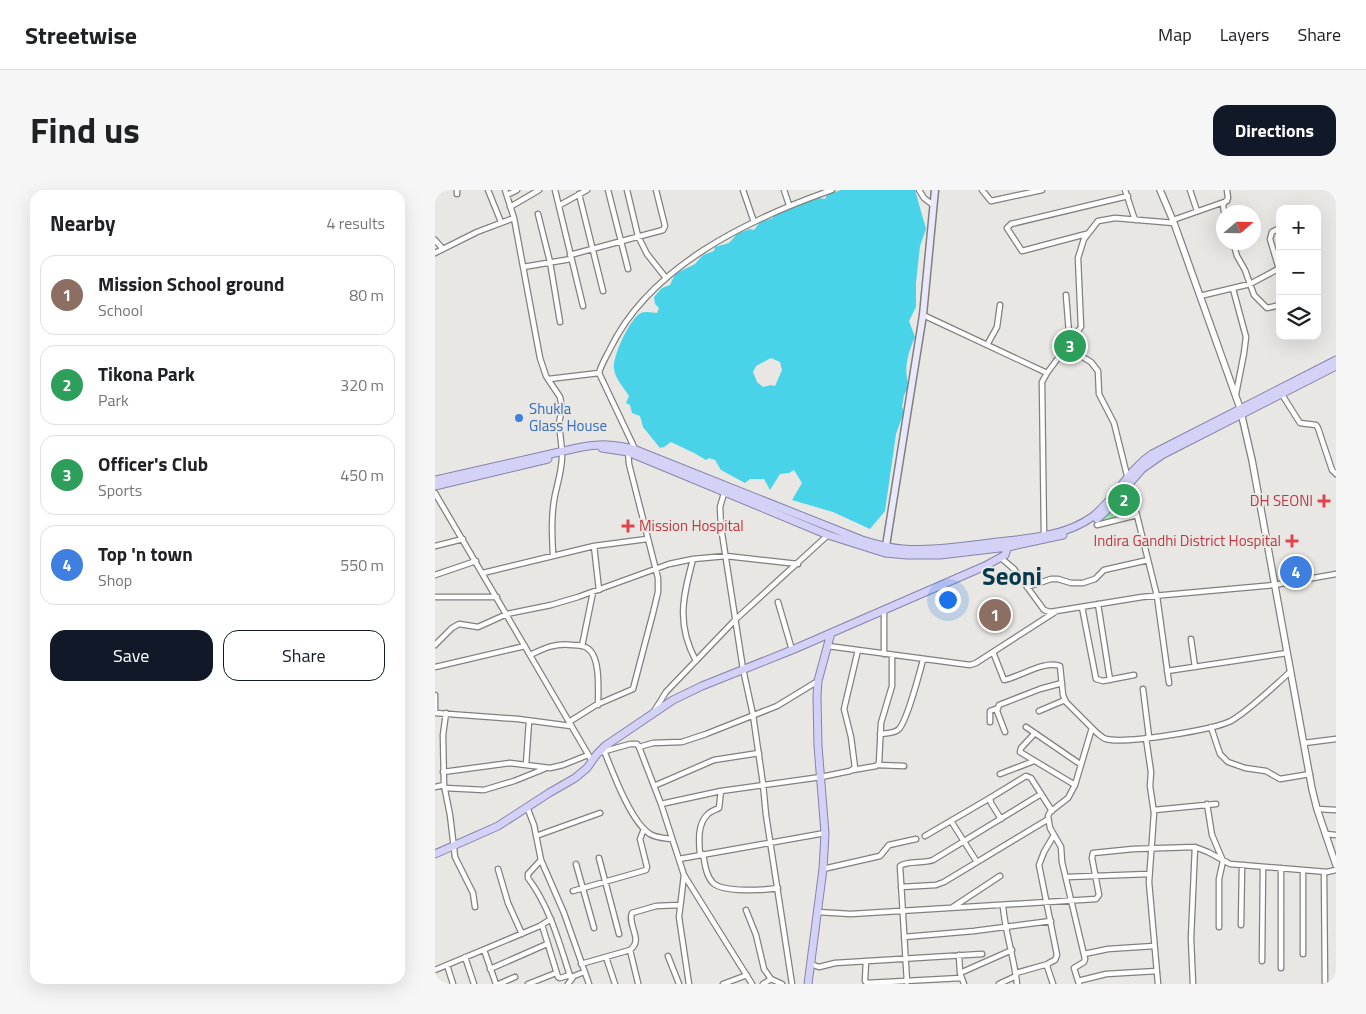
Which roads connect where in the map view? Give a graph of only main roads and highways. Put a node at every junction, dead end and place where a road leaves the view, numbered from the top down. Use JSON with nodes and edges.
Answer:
{"nodes":[{"id":1,"x":935,"y":190,"type":"edge"},
{"id":2,"x":1336,"y":360,"type":"edge"},
{"id":3,"x":1336,"y":366,"type":"edge"},
{"id":4,"x":1281,"y":392,"type":"junction"},
{"id":5,"x":562,"y":453,"type":"junction"},
{"id":6,"x":435,"y":480,"type":"edge"},
{"id":7,"x":435,"y":486,"type":"edge"},
{"id":8,"x":725,"y":489,"type":"junction"},
{"id":9,"x":1009,"y":544,"type":"junction"},
{"id":10,"x":886,"y":550,"type":"junction"},
{"id":11,"x":831,"y":633,"type":"junction"},
{"id":12,"x":435,"y":854,"type":"edge"},
{"id":13,"x":808,"y":984,"type":"edge"}],
"edges":[{"from":1,"to":10,"type":"main road"},
{"from":2,"to":4,"type":"main road"},
{"from":3,"to":4,"type":"main road"},
{"from":4,"to":9,"type":"main road"},
{"from":5,"to":6,"type":"main road"},
{"from":5,"to":7,"type":"main road"},
{"from":5,"to":8,"type":"main road"},
{"from":8,"to":10,"type":"main road"},
{"from":8,"to":10,"type":"main road"},
{"from":9,"to":10,"type":"main road"},
{"from":9,"to":11,"type":"main road"},
{"from":11,"to":12,"type":"main road"},
{"from":11,"to":13,"type":"main road"}]}
